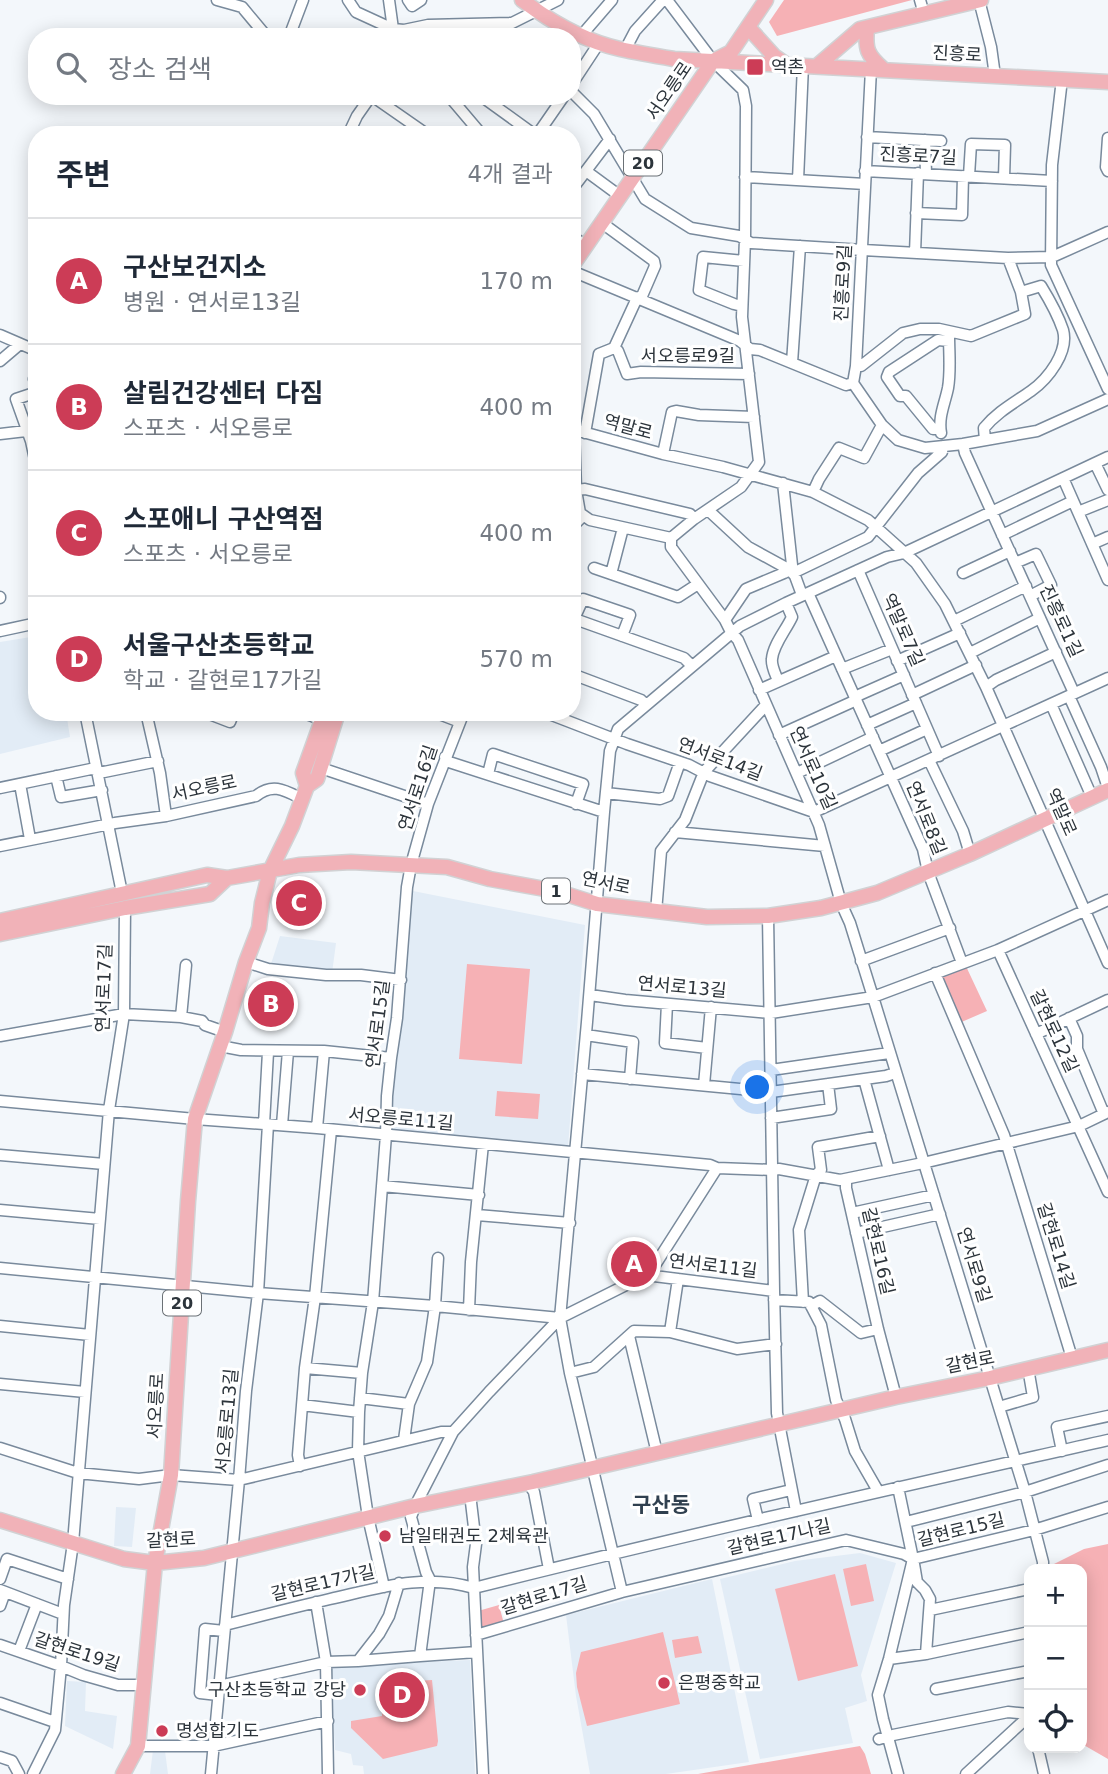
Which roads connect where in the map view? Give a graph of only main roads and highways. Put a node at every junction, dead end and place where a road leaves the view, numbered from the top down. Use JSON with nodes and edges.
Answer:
{"nodes":[{"id":1,"x":522,"y":0,"type":"edge"},
{"id":2,"x":980,"y":0,"type":"edge"},
{"id":3,"x":760,"y":3,"type":"edge"},
{"id":4,"x":922,"y":7,"type":"edge"},
{"id":5,"x":748,"y":27,"type":"junction"},
{"id":6,"x":567,"y":28,"type":"edge"},
{"id":7,"x":866,"y":28,"type":"junction"},
{"id":8,"x":581,"y":36,"type":"edge"},
{"id":9,"x":713,"y":61,"type":"junction"},
{"id":10,"x":784,"y":63,"type":"junction"},
{"id":11,"x":810,"y":66,"type":"junction"},
{"id":12,"x":877,"y":69,"type":"junction"},
{"id":13,"x":1108,"y":82,"type":"edge"},
{"id":14,"x":581,"y":253,"type":"edge"},
{"id":15,"x":323,"y":721,"type":"edge"},
{"id":16,"x":335,"y":721,"type":"edge"},
{"id":17,"x":1108,"y":789,"type":"edge"},
{"id":18,"x":305,"y":792,"type":"junction"},
{"id":19,"x":270,"y":870,"type":"junction"},
{"id":20,"x":227,"y":878,"type":"junction"},
{"id":21,"x":0,"y":921,"type":"edge"},
{"id":22,"x":0,"y":934,"type":"edge"},
{"id":23,"x":1108,"y":1350,"type":"edge"},
{"id":24,"x":0,"y":1520,"type":"edge"},
{"id":25,"x":155,"y":1563,"type":"junction"},
{"id":26,"x":129,"y":1772,"type":"edge"}],
"edges":[{"from":1,"to":6,"type":"main road","name":"진흥로"},
{"from":2,"to":4,"type":"main road"},
{"from":3,"to":5,"type":"main road","name":"서오릉로"},
{"from":4,"to":7,"type":"main road"},
{"from":5,"to":9,"type":"main road","name":"서오릉로"},
{"from":5,"to":10,"type":"main road"},
{"from":7,"to":11,"type":"main road"},
{"from":7,"to":12,"type":"main road"},
{"from":8,"to":9,"type":"main road","name":"진흥로"},
{"from":9,"to":10,"type":"main road","name":"진흥로"},
{"from":9,"to":14,"type":"main road","name":"서오릉로","number":"20"},
{"from":10,"to":11,"type":"main road","name":"진흥로"},
{"from":11,"to":12,"type":"main road","name":"진흥로"},
{"from":12,"to":13,"type":"main road","name":"진흥로"},
{"from":15,"to":18,"type":"main road","name":"서오릉로","number":"20"},
{"from":16,"to":18,"type":"main road","name":"서오릉로","number":"20"},
{"from":17,"to":19,"type":"main road","name":"연서로","number":"1"},
{"from":18,"to":19,"type":"main road","name":"서오릉로","number":"20"},
{"from":19,"to":20,"type":"main road","name":"연서로","number":"1"},
{"from":19,"to":25,"type":"main road","name":"서오릉로","number":"20"},
{"from":20,"to":21,"type":"main road","name":"연서로","number":"1"},
{"from":20,"to":22,"type":"main road","name":"연서로","number":"1"},
{"from":23,"to":25,"type":"main road","name":"갈현로"},
{"from":24,"to":25,"type":"main road","name":"갈현로"},
{"from":25,"to":26,"type":"main road","name":"서오릉로","number":"20"}]}
